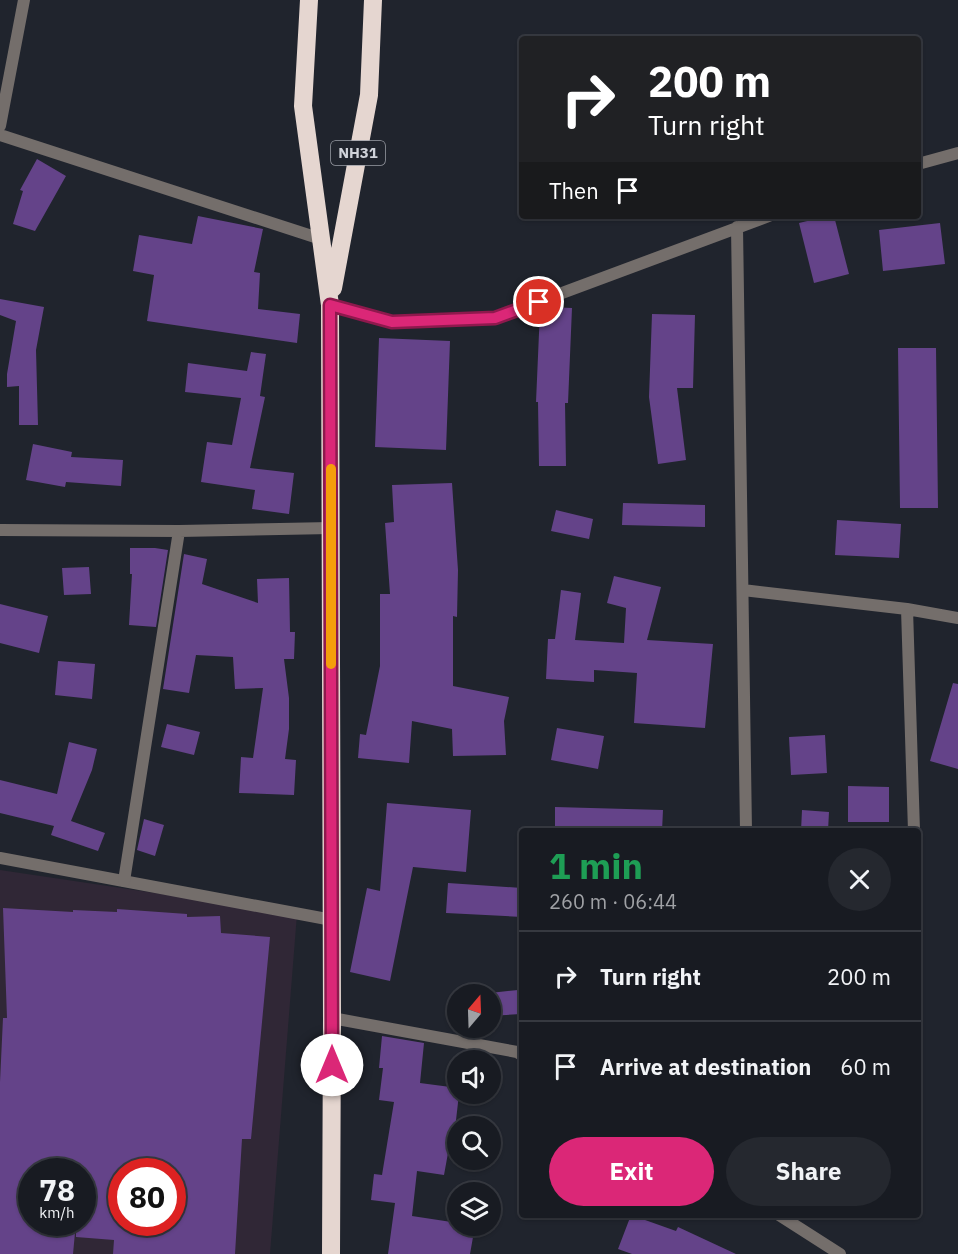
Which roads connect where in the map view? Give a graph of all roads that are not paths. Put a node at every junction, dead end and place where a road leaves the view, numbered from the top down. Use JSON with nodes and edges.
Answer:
{"nodes":[{"id":1,"x":24,"y":0,"type":"edge"},
{"id":2,"x":309,"y":0,"type":"edge"},
{"id":3,"x":373,"y":0,"type":"edge"},
{"id":4,"x":0,"y":126,"type":"edge"},
{"id":5,"x":0,"y":135,"type":"edge"},
{"id":6,"x":958,"y":153,"type":"edge"},
{"id":7,"x":921,"y":163,"type":"edge"},
{"id":8,"x":760,"y":219,"type":"edge"},
{"id":9,"x":737,"y":227,"type":"junction"},
{"id":10,"x":321,"y":240,"type":"junction"},
{"id":11,"x":330,"y":305,"type":"junction"},
{"id":12,"x":331,"y":528,"type":"junction"},
{"id":13,"x":0,"y":530,"type":"edge"},
{"id":14,"x":179,"y":531,"type":"junction"},
{"id":15,"x":743,"y":590,"type":"junction"},
{"id":16,"x":907,"y":609,"type":"junction"},
{"id":17,"x":958,"y":618,"type":"edge"},
{"id":18,"x":746,"y":828,"type":"edge"},
{"id":19,"x":914,"y":828,"type":"edge"},
{"id":20,"x":0,"y":858,"type":"edge"},
{"id":21,"x":123,"y":881,"type":"junction"},
{"id":22,"x":332,"y":920,"type":"junction"},
{"id":23,"x":332,"y":1018,"type":"junction"},
{"id":24,"x":519,"y":1053,"type":"edge"},
{"id":25,"x":784,"y":1218,"type":"edge"},
{"id":26,"x":331,"y":1254,"type":"edge"},
{"id":27,"x":840,"y":1254,"type":"edge"}],
"edges":[{"from":1,"to":4,"type":"street"},
{"from":2,"to":10,"type":"highway","number":"NH31"},
{"from":3,"to":11,"type":"highway","number":"NH31"},
{"from":5,"to":10,"type":"street"},
{"from":6,"to":7,"type":"street"},
{"from":8,"to":9,"type":"street"},
{"from":9,"to":11,"type":"street"},
{"from":9,"to":15,"type":"street"},
{"from":10,"to":11,"type":"highway","number":"NH31"},
{"from":11,"to":12,"type":"highway","number":"NH31"},
{"from":12,"to":14,"type":"street"},
{"from":12,"to":22,"type":"highway","number":"NH31"},
{"from":13,"to":14,"type":"street"},
{"from":14,"to":21,"type":"street"},
{"from":15,"to":16,"type":"street"},
{"from":15,"to":18,"type":"street"},
{"from":16,"to":17,"type":"street"},
{"from":16,"to":19,"type":"street"},
{"from":20,"to":21,"type":"street"},
{"from":21,"to":22,"type":"street"},
{"from":22,"to":23,"type":"highway","number":"NH31"},
{"from":23,"to":24,"type":"street"},
{"from":23,"to":26,"type":"highway","number":"NH31"},
{"from":25,"to":27,"type":"street"}]}
